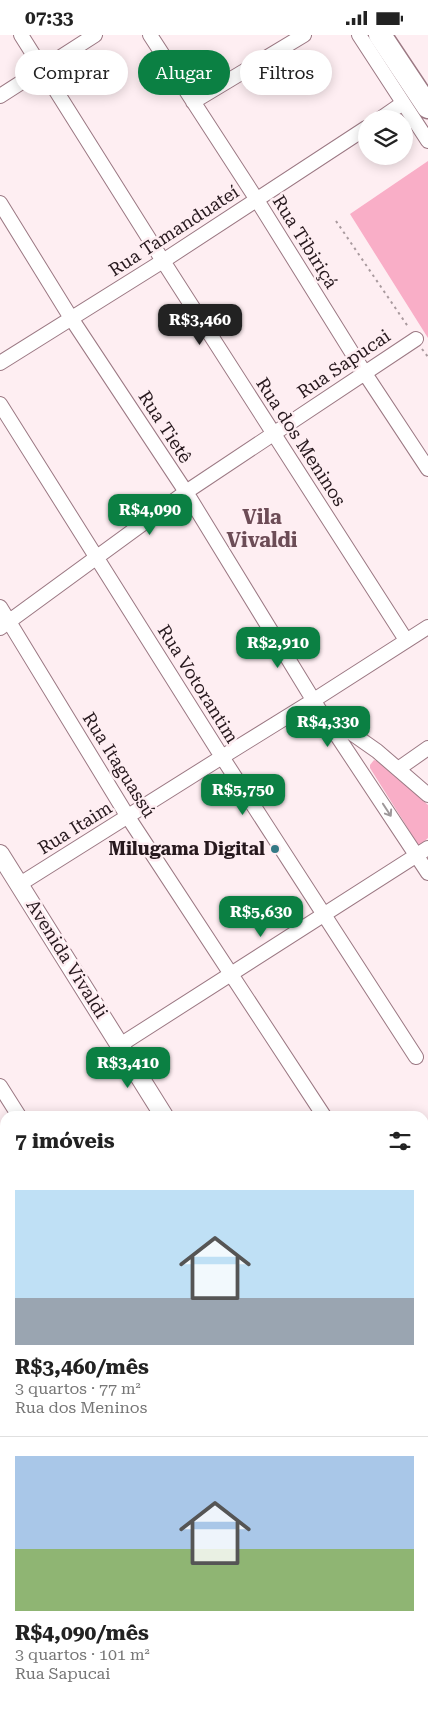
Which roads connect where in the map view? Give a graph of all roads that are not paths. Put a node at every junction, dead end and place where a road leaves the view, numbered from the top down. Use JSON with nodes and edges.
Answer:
{"nodes":[{"id":1,"x":20,"y":35,"type":"edge"},
{"id":2,"x":95,"y":35,"type":"edge"},
{"id":3,"x":150,"y":35,"type":"edge"},
{"id":4,"x":304,"y":35,"type":"edge"},
{"id":5,"x":359,"y":35,"type":"edge"},
{"id":6,"x":380,"y":35,"type":"edge"},
{"id":7,"x":395,"y":35,"type":"edge"},
{"id":8,"x":30,"y":50,"type":"edge"},
{"id":9,"x":72,"y":50,"type":"edge"},
{"id":10,"x":428,"y":85,"type":"edge"},
{"id":11,"x":15,"y":86,"type":"edge"},
{"id":12,"x":58,"y":95,"type":"edge"},
{"id":13,"x":0,"y":96,"type":"edge"},
{"id":14,"x":192,"y":103,"type":"junction"},
{"id":15,"x":403,"y":103,"type":"junction"},
{"id":16,"x":428,"y":107,"type":"edge"},
{"id":17,"x":393,"y":110,"type":"edge"},
{"id":18,"x":358,"y":133,"type":"edge"},
{"id":19,"x":428,"y":141,"type":"edge"},
{"id":20,"x":257,"y":201,"type":"junction"},
{"id":21,"x":0,"y":203,"type":"edge"},
{"id":22,"x":163,"y":261,"type":"junction"},
{"id":23,"x":71,"y":318,"type":"junction"},
{"id":24,"x":416,"y":339,"type":"road end"},
{"id":25,"x":0,"y":363,"type":"edge"},
{"id":26,"x":364,"y":372,"type":"junction"},
{"id":27,"x":0,"y":404,"type":"edge"},
{"id":28,"x":274,"y":433,"type":"junction"},
{"id":29,"x":428,"y":469,"type":"edge"},
{"id":30,"x":186,"y":492,"type":"junction"},
{"id":31,"x":97,"y":557,"type":"junction"},
{"id":32,"x":0,"y":607,"type":"edge"},
{"id":33,"x":5,"y":624,"type":"edge"},
{"id":34,"x":428,"y":627,"type":"edge"},
{"id":35,"x":406,"y":640,"type":"junction"},
{"id":36,"x":317,"y":705,"type":"junction"},
{"id":37,"x":428,"y":748,"type":"edge"},
{"id":38,"x":377,"y":751,"type":"junction"},
{"id":39,"x":222,"y":757,"type":"junction"},
{"id":40,"x":398,"y":769,"type":"junction"},
{"id":41,"x":360,"y":770,"type":"junction"},
{"id":42,"x":428,"y":795,"type":"edge"},
{"id":43,"x":128,"y":817,"type":"junction"},
{"id":44,"x":423,"y":852,"type":"edge"},
{"id":45,"x":0,"y":854,"type":"edge"},
{"id":46,"x":428,"y":873,"type":"edge"},
{"id":47,"x":20,"y":884,"type":"junction"},
{"id":48,"x":324,"y":916,"type":"junction"},
{"id":49,"x":230,"y":975,"type":"junction"},
{"id":50,"x":120,"y":1045,"type":"junction"},
{"id":51,"x":416,"y":1057,"type":"dead end"},
{"id":52,"x":0,"y":1086,"type":"edge"},
{"id":53,"x":16,"y":1111,"type":"edge"},
{"id":54,"x":161,"y":1111,"type":"edge"},
{"id":55,"x":321,"y":1111,"type":"edge"}],
"edges":[{"from":1,"to":8,"type":"street","name":"Rua dos Meninos"},
{"from":2,"to":9,"type":"street"},
{"from":3,"to":14,"type":"street","name":"Rua Tibiriçá"},
{"from":4,"to":14,"type":"street"},
{"from":5,"to":15,"type":"street"},
{"from":6,"to":16,"type":"main road"},
{"from":7,"to":10,"type":"main road"},
{"from":11,"to":13,"type":"street"},
{"from":12,"to":22,"type":"street","name":"Rua dos Meninos"},
{"from":14,"to":20,"type":"street","name":"Rua Tibiriçá"},
{"from":15,"to":17,"type":"street"},
{"from":15,"to":19,"type":"street"},
{"from":18,"to":20,"type":"street","name":"Rua Tamanduateí"},
{"from":20,"to":22,"type":"street","name":"Rua Tamanduateí"},
{"from":20,"to":26,"type":"street","name":"Rua Tibiriçá"},
{"from":21,"to":23,"type":"street","name":"Rua Tietê"},
{"from":22,"to":23,"type":"street","name":"Rua Tamanduateí"},
{"from":22,"to":28,"type":"street","name":"Rua dos Meninos"},
{"from":23,"to":25,"type":"street","name":"Rua Tamanduateí"},
{"from":23,"to":30,"type":"street","name":"Rua Tietê"},
{"from":24,"to":26,"type":"street","name":"Rua Sapucai"},
{"from":26,"to":28,"type":"street","name":"Rua Sapucai"},
{"from":26,"to":29,"type":"street","name":"Rua Tibiriçá"},
{"from":27,"to":31,"type":"street","name":"Rua Votorantim"},
{"from":28,"to":30,"type":"street","name":"Rua Sapucai"},
{"from":28,"to":35,"type":"street","name":"Rua dos Meninos"},
{"from":30,"to":31,"type":"street","name":"Rua Sapucai"},
{"from":30,"to":36,"type":"street","name":"Rua Tietê"},
{"from":31,"to":33,"type":"street","name":"Rua Sapucai"},
{"from":31,"to":39,"type":"street","name":"Rua Votorantim"},
{"from":32,"to":33,"type":"street","name":"Rua Itaguassú"},
{"from":33,"to":43,"type":"street","name":"Rua Itaguassú"},
{"from":34,"to":35,"type":"street","name":"Rua Itaim"},
{"from":35,"to":36,"type":"street","name":"Rua Itaim"},
{"from":36,"to":38,"type":"street","name":"Rua Tietê"},
{"from":36,"to":39,"type":"street","name":"Rua Itaim"},
{"from":36,"to":41,"type":"street"},
{"from":37,"to":40,"type":"street"},
{"from":38,"to":40,"type":"street","name":"Rua Tietê"},
{"from":38,"to":41,"type":"street"},
{"from":39,"to":43,"type":"street","name":"Rua Itaim"},
{"from":39,"to":48,"type":"street","name":"Rua Votorantim"},
{"from":40,"to":42,"type":"street","name":"Rua Tietê"},
{"from":41,"to":44,"type":"street","one_way":true},
{"from":43,"to":47,"type":"street","name":"Rua Itaim"},
{"from":43,"to":49,"type":"street","name":"Rua Itaguassú"},
{"from":44,"to":46,"type":"street"},
{"from":44,"to":48,"type":"street"},
{"from":45,"to":47,"type":"street","name":"Avenida Vivaldi"},
{"from":47,"to":50,"type":"street","name":"Avenida Vivaldi"},
{"from":48,"to":49,"type":"street"},
{"from":48,"to":51,"type":"street","name":"Rua Votorantim"},
{"from":49,"to":50,"type":"street"},
{"from":49,"to":55,"type":"street","name":"Rua Itaguassú"},
{"from":50,"to":54,"type":"street","name":"Avenida Vivaldi"},
{"from":52,"to":53,"type":"street"}]}
